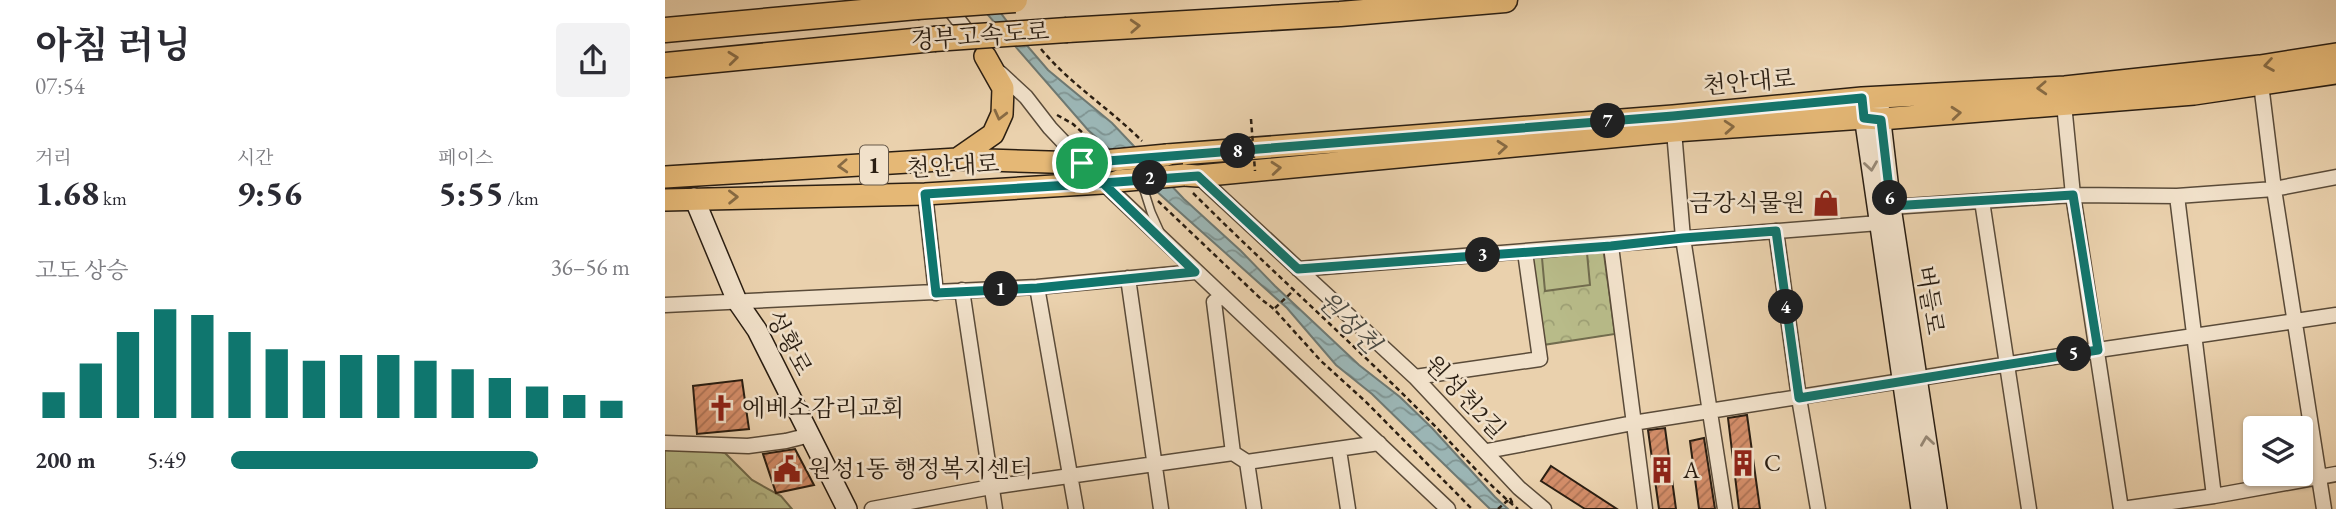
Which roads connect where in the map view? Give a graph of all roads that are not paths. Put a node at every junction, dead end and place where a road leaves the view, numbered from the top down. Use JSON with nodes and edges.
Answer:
{"nodes":[{"id":1,"x":943,"y":0,"type":"edge"},
{"id":2,"x":1016,"y":0,"type":"edge"},
{"id":3,"x":1504,"y":0,"type":"edge"},
{"id":4,"x":665,"y":30,"type":"edge"},
{"id":5,"x":2336,"y":54,"type":"edge"},
{"id":6,"x":985,"y":56,"type":"junction"},
{"id":7,"x":665,"y":65,"type":"edge"},
{"id":8,"x":2336,"y":73,"type":"edge"},
{"id":9,"x":2261,"y":84,"type":"junction"},
{"id":10,"x":2064,"y":104,"type":"junction"},
{"id":11,"x":1871,"y":108,"type":"junction"},
{"id":12,"x":1674,"y":131,"type":"junction"},
{"id":13,"x":957,"y":159,"type":"junction"},
{"id":14,"x":1082,"y":163,"type":"junction"},
{"id":15,"x":665,"y":177,"type":"edge"},
{"id":16,"x":2336,"y":177,"type":"edge"},
{"id":17,"x":1189,"y":179,"type":"junction"},
{"id":18,"x":1110,"y":182,"type":"junction"},
{"id":19,"x":1143,"y":187,"type":"road end"},
{"id":20,"x":2274,"y":189,"type":"junction"},
{"id":21,"x":925,"y":194,"type":"junction"},
{"id":22,"x":2073,"y":195,"type":"junction"},
{"id":23,"x":2177,"y":197,"type":"junction"},
{"id":24,"x":694,"y":198,"type":"junction"},
{"id":25,"x":665,"y":200,"type":"edge"},
{"id":26,"x":1982,"y":201,"type":"junction"},
{"id":27,"x":1891,"y":206,"type":"junction"},
{"id":28,"x":1879,"y":223,"type":"junction"},
{"id":29,"x":1776,"y":231,"type":"junction"},
{"id":30,"x":1683,"y":238,"type":"junction"},
{"id":31,"x":1167,"y":245,"type":"junction"},
{"id":32,"x":1611,"y":246,"type":"junction"},
{"id":33,"x":1525,"y":252,"type":"junction"},
{"id":34,"x":1298,"y":269,"type":"junction"},
{"id":35,"x":1195,"y":272,"type":"junction"},
{"id":36,"x":1128,"y":278,"type":"junction"},
{"id":37,"x":1037,"y":288,"type":"junction"},
{"id":38,"x":962,"y":290,"type":"junction"},
{"id":39,"x":936,"y":293,"type":"junction"},
{"id":40,"x":1221,"y":297,"type":"junction"},
{"id":41,"x":737,"y":301,"type":"junction"},
{"id":42,"x":665,"y":305,"type":"edge"},
{"id":43,"x":2336,"y":315,"type":"edge"},
{"id":44,"x":2296,"y":322,"type":"junction"},
{"id":45,"x":2194,"y":337,"type":"junction"},
{"id":46,"x":2098,"y":350,"type":"junction"},
{"id":47,"x":2006,"y":366,"type":"junction"},
{"id":48,"x":1415,"y":377,"type":"junction"},
{"id":49,"x":1910,"y":381,"type":"junction"},
{"id":50,"x":1799,"y":398,"type":"junction"},
{"id":51,"x":1710,"y":412,"type":"junction"},
{"id":52,"x":1633,"y":423,"type":"junction"},
{"id":53,"x":810,"y":435,"type":"junction"},
{"id":54,"x":665,"y":443,"type":"edge"},
{"id":55,"x":1379,"y":443,"type":"junction"},
{"id":56,"x":1339,"y":450,"type":"junction"},
{"id":57,"x":1487,"y":451,"type":"junction"},
{"id":58,"x":1234,"y":453,"type":"junction"},
{"id":59,"x":1247,"y":462,"type":"junction"},
{"id":60,"x":1154,"y":464,"type":"junction"},
{"id":61,"x":2336,"y":474,"type":"edge"},
{"id":62,"x":2320,"y":476,"type":"junction"},
{"id":63,"x":1071,"y":477,"type":"junction"},
{"id":64,"x":991,"y":487,"type":"junction"},
{"id":65,"x":2214,"y":496,"type":"junction"},
{"id":66,"x":2160,"y":506,"type":"edge"},
{"id":67,"x":847,"y":509,"type":"edge"},
{"id":68,"x":871,"y":509,"type":"edge"},
{"id":69,"x":995,"y":509,"type":"edge"},
{"id":70,"x":1076,"y":509,"type":"edge"},
{"id":71,"x":1161,"y":509,"type":"edge"},
{"id":72,"x":1254,"y":509,"type":"edge"},
{"id":73,"x":1347,"y":509,"type":"edge"},
{"id":74,"x":1448,"y":509,"type":"edge"},
{"id":75,"x":1544,"y":509,"type":"edge"},
{"id":76,"x":1645,"y":509,"type":"edge"},
{"id":77,"x":1725,"y":509,"type":"edge"},
{"id":78,"x":1818,"y":509,"type":"edge"},
{"id":79,"x":1921,"y":509,"type":"edge"},
{"id":80,"x":1937,"y":509,"type":"edge"},
{"id":81,"x":2029,"y":509,"type":"edge"},
{"id":82,"x":2122,"y":509,"type":"edge"},
{"id":83,"x":2324,"y":509,"type":"edge"}],
"edges":[{"from":1,"to":6,"type":"street"},
{"from":2,"to":4,"type":"highway","name":"경부고속도로","bridge":true},
{"from":7,"to":3,"type":"highway","name":"경부고속도로","one_way":true,"bridge":true},
{"from":5,"to":11,"type":"main road","name":"천안대로","number":"1","one_way":true},
{"from":6,"to":13,"type":"main road","one_way":true},
{"from":6,"to":14,"type":"street"},
{"from":8,"to":9,"type":"main road","name":"천안대로","number":"1"},
{"from":9,"to":10,"type":"main road","name":"천안대로","number":"1"},
{"from":9,"to":20,"type":"street"},
{"from":11,"to":10,"type":"main road","name":"천안대로","number":"1","one_way":true},
{"from":10,"to":22,"type":"street"},
{"from":12,"to":11,"type":"main road","name":"천안대로","number":"1","one_way":true},
{"from":11,"to":14,"type":"main road","name":"천안대로","number":"1","bridge":true},
{"from":11,"to":27,"type":"street","name":"버들로"},
{"from":11,"to":28,"type":"street","name":"버들로","one_way":true},
{"from":17,"to":12,"type":"main road","name":"천안대로","number":"1","one_way":true},
{"from":12,"to":30,"type":"street"},
{"from":13,"to":14,"type":"main road","name":"천안대로","number":"1"},
{"from":13,"to":15,"type":"main road","name":"천안대로","number":"1","one_way":true},
{"from":14,"to":18,"type":"street"},
{"from":16,"to":20,"type":"street"},
{"from":17,"to":18,"type":"main road","number":"1","bridge":true},
{"from":17,"to":34,"type":"street","name":"원성천2길"},
{"from":18,"to":21,"type":"main road","name":"천안대로","number":"1"},
{"from":18,"to":31,"type":"street"},
{"from":19,"to":31,"type":"lane"},
{"from":20,"to":23,"type":"street"},
{"from":20,"to":44,"type":"street"},
{"from":24,"to":21,"type":"main road","name":"천안대로","one_way":true},
{"from":21,"to":39,"type":"street"},
{"from":22,"to":23,"type":"street"},
{"from":22,"to":26,"type":"street"},
{"from":22,"to":46,"type":"street"},
{"from":23,"to":45,"type":"street"},
{"from":24,"to":25,"type":"main road","name":"천안대로"},
{"from":24,"to":41,"type":"street","name":"성황로"},
{"from":26,"to":27,"type":"street"},
{"from":26,"to":47,"type":"street"},
{"from":27,"to":49,"type":"street","name":"버들로"},
{"from":28,"to":29,"type":"street"},
{"from":28,"to":49,"type":"street","name":"버들로"},
{"from":29,"to":30,"type":"street"},
{"from":29,"to":50,"type":"street"},
{"from":30,"to":32,"type":"street"},
{"from":30,"to":51,"type":"street"},
{"from":31,"to":35,"type":"street"},
{"from":32,"to":33,"type":"street"},
{"from":32,"to":52,"type":"street"},
{"from":33,"to":34,"type":"street"},
{"from":33,"to":48,"type":"street"},
{"from":34,"to":48,"type":"street","name":"원성천2길"},
{"from":35,"to":36,"type":"street"},
{"from":35,"to":40,"type":"street"},
{"from":36,"to":37,"type":"street"},
{"from":36,"to":60,"type":"street"},
{"from":37,"to":38,"type":"street"},
{"from":37,"to":63,"type":"street"},
{"from":38,"to":39,"type":"street"},
{"from":38,"to":64,"type":"street"},
{"from":39,"to":41,"type":"street"},
{"from":40,"to":55,"type":"street"},
{"from":40,"to":58,"type":"street"},
{"from":41,"to":42,"type":"street"},
{"from":41,"to":53,"type":"street","name":"성황로"},
{"from":43,"to":44,"type":"street"},
{"from":44,"to":45,"type":"street"},
{"from":44,"to":62,"type":"street"},
{"from":45,"to":46,"type":"street"},
{"from":45,"to":65,"type":"street"},
{"from":46,"to":47,"type":"street"},
{"from":46,"to":82,"type":"street"},
{"from":47,"to":49,"type":"street"},
{"from":47,"to":81,"type":"street"},
{"from":48,"to":57,"type":"street","name":"원성천2길"},
{"from":49,"to":50,"type":"street"},
{"from":49,"to":79,"type":"street","name":"버들로"},
{"from":80,"to":49,"type":"street","name":"버들로","one_way":true},
{"from":50,"to":51,"type":"street"},
{"from":50,"to":78,"type":"street"},
{"from":51,"to":52,"type":"street"},
{"from":51,"to":77,"type":"street"},
{"from":52,"to":57,"type":"street"},
{"from":52,"to":76,"type":"street"},
{"from":53,"to":54,"type":"street"},
{"from":53,"to":67,"type":"street","name":"성황로"},
{"from":55,"to":56,"type":"street"},
{"from":55,"to":74,"type":"street"},
{"from":56,"to":59,"type":"street"},
{"from":56,"to":73,"type":"street"},
{"from":57,"to":75,"type":"street","name":"원성천2길"},
{"from":58,"to":59,"type":"street"},
{"from":58,"to":60,"type":"street"},
{"from":59,"to":72,"type":"street"},
{"from":60,"to":63,"type":"street"},
{"from":60,"to":71,"type":"street"},
{"from":61,"to":62,"type":"street"},
{"from":62,"to":65,"type":"street"},
{"from":62,"to":83,"type":"street"},
{"from":63,"to":64,"type":"street"},
{"from":63,"to":70,"type":"street"},
{"from":64,"to":68,"type":"street"},
{"from":64,"to":69,"type":"street"},
{"from":65,"to":66,"type":"street"},
{"from":66,"to":82,"type":"street"}]}
